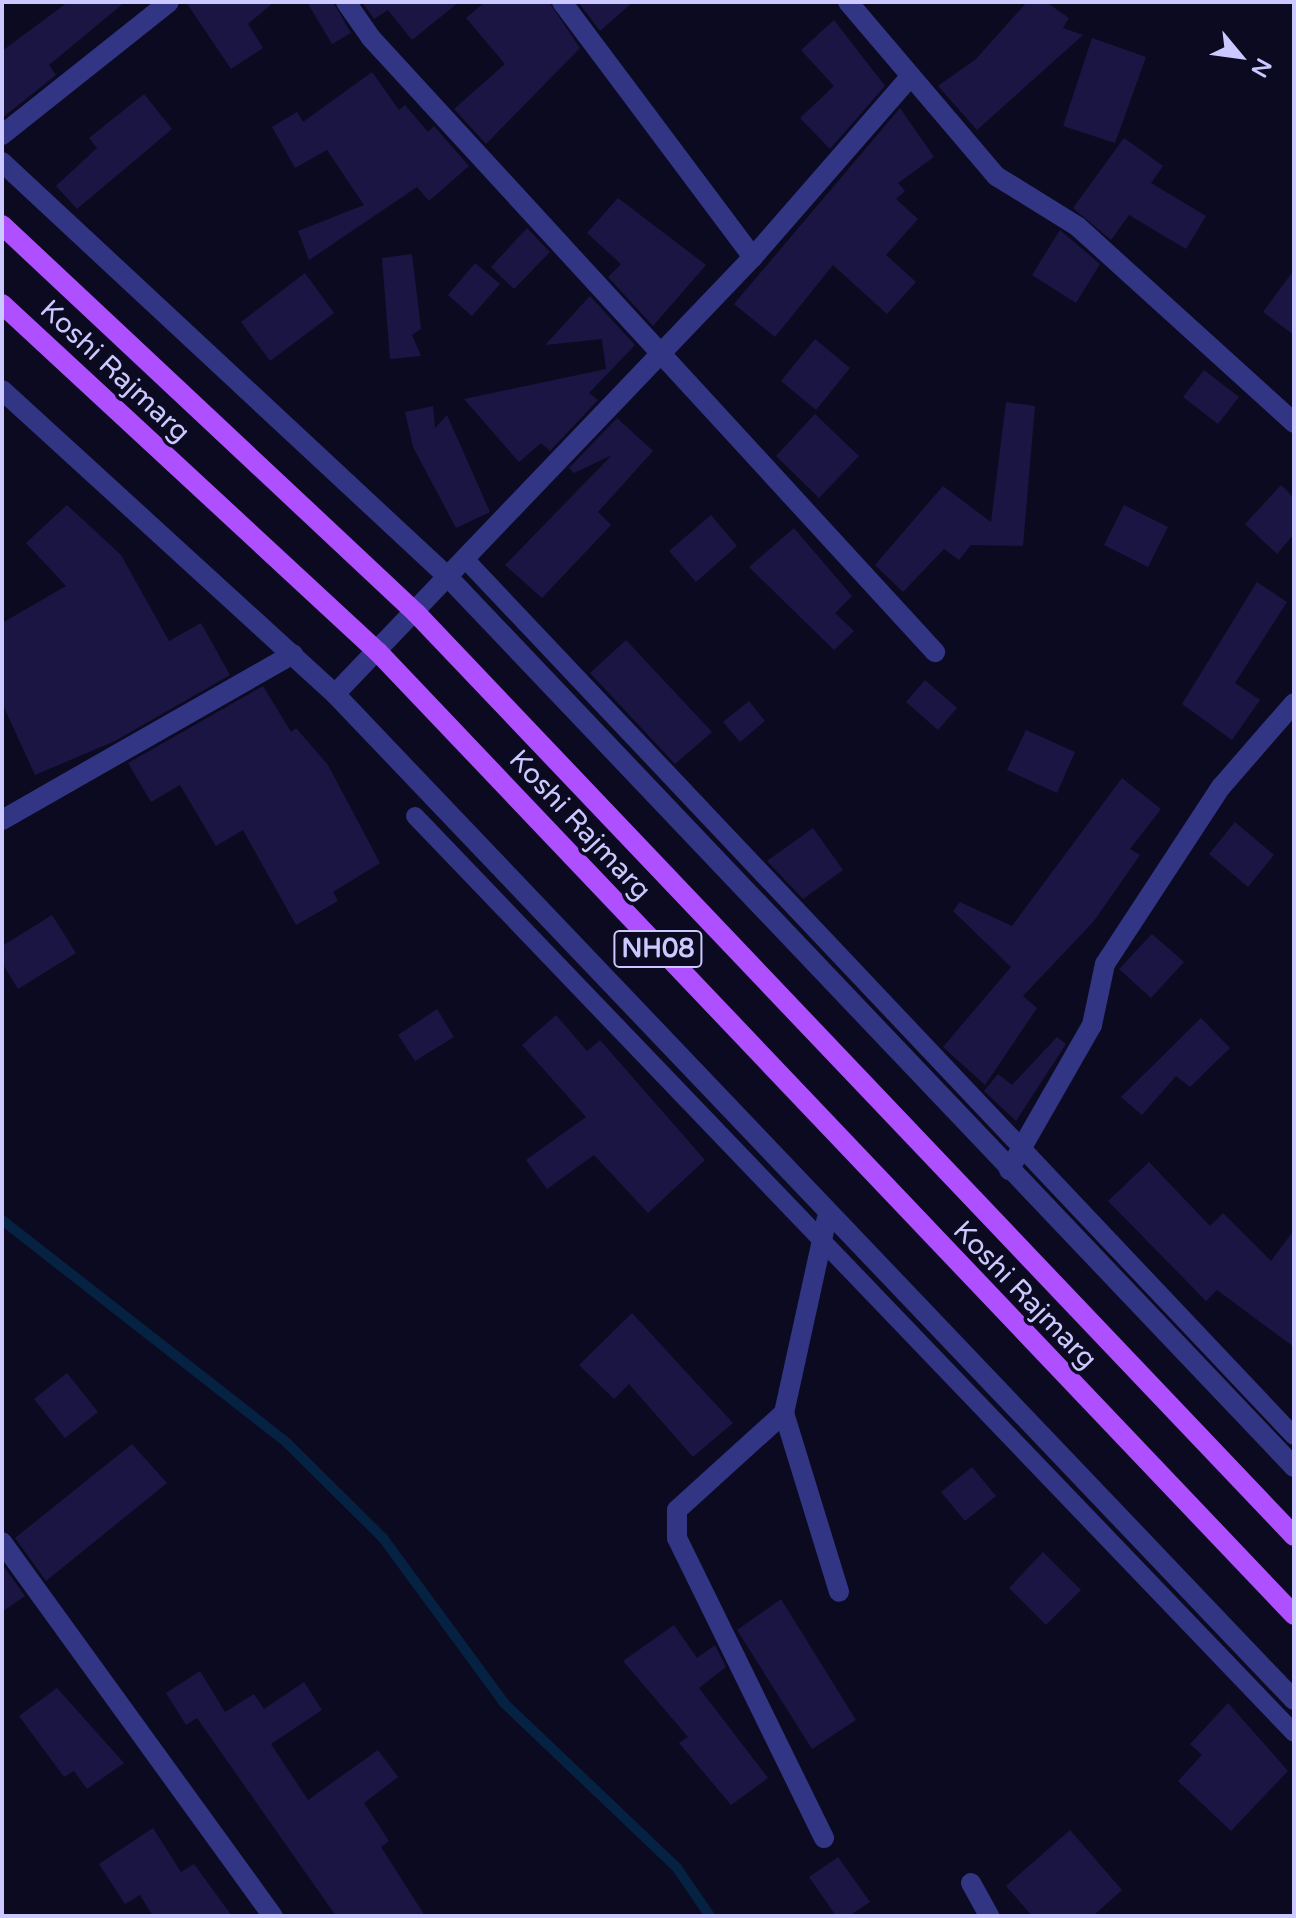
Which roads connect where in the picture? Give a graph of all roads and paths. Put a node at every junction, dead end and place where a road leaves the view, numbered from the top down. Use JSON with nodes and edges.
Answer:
{"nodes":[{"id":1,"x":169,"y":2,"type":"edge"},
{"id":2,"x":346,"y":2,"type":"edge"},
{"id":3,"x":562,"y":2,"type":"edge"},
{"id":4,"x":848,"y":2,"type":"edge"},
{"id":5,"x":911,"y":76,"type":"junction"},
{"id":6,"x":2,"y":135,"type":"edge"},
{"id":7,"x":2,"y":162,"type":"edge"},
{"id":8,"x":2,"y":225,"type":"edge"},
{"id":9,"x":753,"y":257,"type":"junction"},
{"id":10,"x":2,"y":304,"type":"edge"},
{"id":11,"x":663,"y":351,"type":"junction"},
{"id":12,"x":2,"y":390,"type":"edge"},
{"id":13,"x":1294,"y":423,"type":"edge"},
{"id":14,"x":465,"y":559,"type":"junction"},
{"id":15,"x":448,"y":577,"type":"junction"},
{"id":16,"x":416,"y":613,"type":"junction"},
{"id":17,"x":378,"y":652,"type":"junction"},
{"id":18,"x":935,"y":652,"type":"dead end"},
{"id":19,"x":293,"y":654,"type":"junction"},
{"id":20,"x":335,"y":694,"type":"junction"},
{"id":21,"x":1294,"y":703,"type":"edge"},
{"id":22,"x":415,"y":816,"type":"dead end"},
{"id":23,"x":2,"y":820,"type":"edge"},
{"id":24,"x":1019,"y":1150,"type":"junction"},
{"id":25,"x":1009,"y":1170,"type":"junction"},
{"id":26,"x":827,"y":1218,"type":"junction"},
{"id":27,"x":824,"y":1243,"type":"junction"},
{"id":28,"x":784,"y":1413,"type":"junction"},
{"id":29,"x":1294,"y":1436,"type":"edge"},
{"id":30,"x":1294,"y":1467,"type":"edge"},
{"id":31,"x":1294,"y":1536,"type":"edge"},
{"id":32,"x":2,"y":1542,"type":"edge"},
{"id":33,"x":839,"y":1592,"type":"dead end"},
{"id":34,"x":1294,"y":1615,"type":"edge"},
{"id":35,"x":1294,"y":1700,"type":"edge"},
{"id":36,"x":1294,"y":1733,"type":"edge"},
{"id":37,"x":824,"y":1838,"type":"dead end"},
{"id":38,"x":971,"y":1883,"type":"dead end"},
{"id":39,"x":273,"y":1916,"type":"edge"},
{"id":40,"x":989,"y":1916,"type":"edge"}],
"edges":[{"from":1,"to":6,"type":"street"},
{"from":2,"to":11,"type":"street"},
{"from":3,"to":9,"type":"street"},
{"from":4,"to":5,"type":"street"},
{"from":5,"to":9,"type":"street"},
{"from":5,"to":13,"type":"street"},
{"from":7,"to":15,"type":"street"},
{"from":8,"to":16,"type":"main road","name":"Koshi Rajmarg","number":"NH08"},
{"from":9,"to":11,"type":"street"},
{"from":10,"to":17,"type":"main road","name":"Koshi Rajmarg","number":"NH08"},
{"from":11,"to":14,"type":"street"},
{"from":11,"to":18,"type":"street"},
{"from":12,"to":19,"type":"street"},
{"from":14,"to":15,"type":"street"},
{"from":14,"to":24,"type":"lane"},
{"from":15,"to":16,"type":"street"},
{"from":15,"to":25,"type":"street"},
{"from":16,"to":17,"type":"street"},
{"from":16,"to":31,"type":"main road","name":"Koshi Rajmarg","number":"NH08"},
{"from":17,"to":20,"type":"street"},
{"from":17,"to":34,"type":"main road","name":"Koshi Rajmarg","number":"NH08"},
{"from":19,"to":20,"type":"street"},
{"from":19,"to":23,"type":"street"},
{"from":20,"to":26,"type":"street"},
{"from":21,"to":24,"type":"street"},
{"from":22,"to":27,"type":"lane"},
{"from":24,"to":25,"type":"street"},
{"from":24,"to":29,"type":"lane"},
{"from":25,"to":30,"type":"street"},
{"from":26,"to":27,"type":"street"},
{"from":26,"to":35,"type":"street"},
{"from":27,"to":28,"type":"street"},
{"from":27,"to":36,"type":"lane"},
{"from":28,"to":33,"type":"street"},
{"from":28,"to":37,"type":"street"},
{"from":32,"to":39,"type":"street"},
{"from":38,"to":40,"type":"street"}]}
